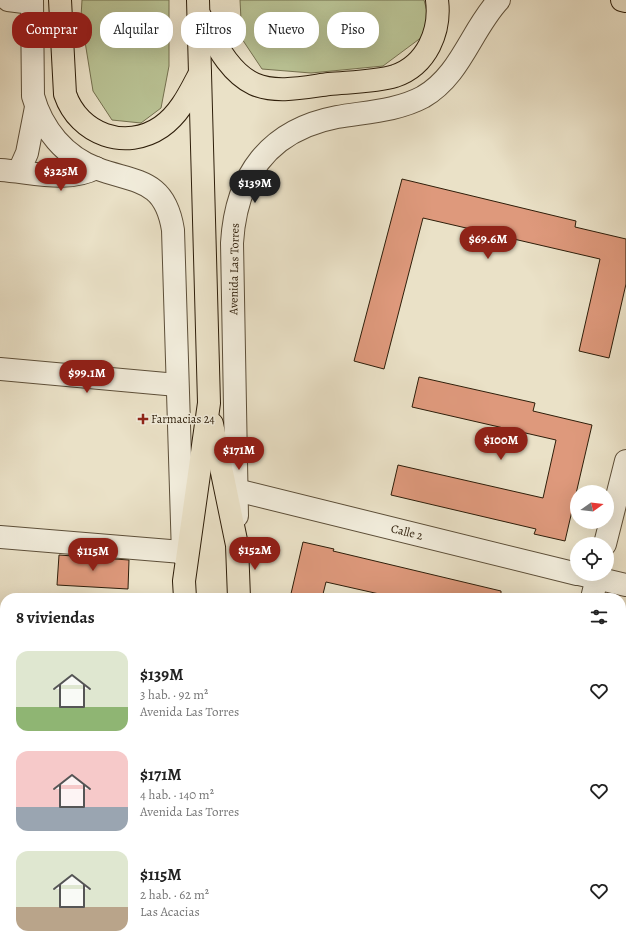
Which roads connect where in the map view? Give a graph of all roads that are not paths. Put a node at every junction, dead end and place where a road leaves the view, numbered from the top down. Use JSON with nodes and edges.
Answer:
{"nodes":[{"id":1,"x":8,"y":0,"type":"edge"},
{"id":2,"x":60,"y":0,"type":"edge"},
{"id":3,"x":437,"y":0,"type":"edge"},
{"id":4,"x":499,"y":0,"type":"edge"},
{"id":5,"x":622,"y":0,"type":"edge"},
{"id":6,"x":32,"y":1,"type":"edge"},
{"id":7,"x":626,"y":1,"type":"edge"},
{"id":8,"x":198,"y":7,"type":"edge"},
{"id":9,"x":201,"y":72,"type":"junction"},
{"id":10,"x":36,"y":108,"type":"junction"},
{"id":11,"x":96,"y":168,"type":"junction"},
{"id":12,"x":10,"y":171,"type":"edge"},
{"id":13,"x":0,"y":369,"type":"edge"},
{"id":14,"x":177,"y":384,"type":"junction"},
{"id":15,"x":209,"y":403,"type":"junction"},
{"id":16,"x":626,"y":461,"type":"edge"},
{"id":17,"x":236,"y":490,"type":"junction"},
{"id":18,"x":0,"y":537,"type":"edge"},
{"id":19,"x":607,"y":537,"type":"edge"},
{"id":20,"x":237,"y":545,"type":"junction"},
{"id":21,"x":182,"y":552,"type":"junction"},
{"id":22,"x":570,"y":575,"type":"edge"},
{"id":23,"x":596,"y":581,"type":"edge"},
{"id":24,"x":626,"y":585,"type":"edge"},
{"id":25,"x":184,"y":590,"type":"edge"},
{"id":26,"x":239,"y":593,"type":"edge"}],
"edges":[{"from":1,"to":6,"type":"street"},
{"from":2,"to":9,"type":"main road"},
{"from":3,"to":8,"type":"main road"},
{"from":4,"to":17,"type":"street","name":"Avenida Las Torres"},
{"from":5,"to":7,"type":"main road"},
{"from":6,"to":10,"type":"street","name":"Avenida Las Torres"},
{"from":8,"to":9,"type":"main road","name":"Avenida Las Torres"},
{"from":9,"to":15,"type":"main road","name":"Avenida Las Torres"},
{"from":10,"to":11,"type":"street","name":"Avenida Las Torres"},
{"from":10,"to":12,"type":"street"},
{"from":11,"to":12,"type":"street"},
{"from":11,"to":14,"type":"street","name":"Avenida Las Torres"},
{"from":13,"to":14,"type":"street"},
{"from":14,"to":21,"type":"street","name":"Avenida Las Torres"},
{"from":15,"to":20,"type":"main road","name":"Avenida Las Torres"},
{"from":15,"to":25,"type":"main road","name":"Avenida Las Torres"},
{"from":16,"to":19,"type":"street"},
{"from":17,"to":20,"type":"street","name":"Avenida Las Torres"},
{"from":17,"to":22,"type":"street","name":"Calle 2"},
{"from":18,"to":21,"type":"street"},
{"from":20,"to":26,"type":"main road","name":"Avenida Las Torres"},
{"from":21,"to":25,"type":"street","name":"Avenida Las Torres"},
{"from":23,"to":24,"type":"street","name":"Calle 2"}]}
